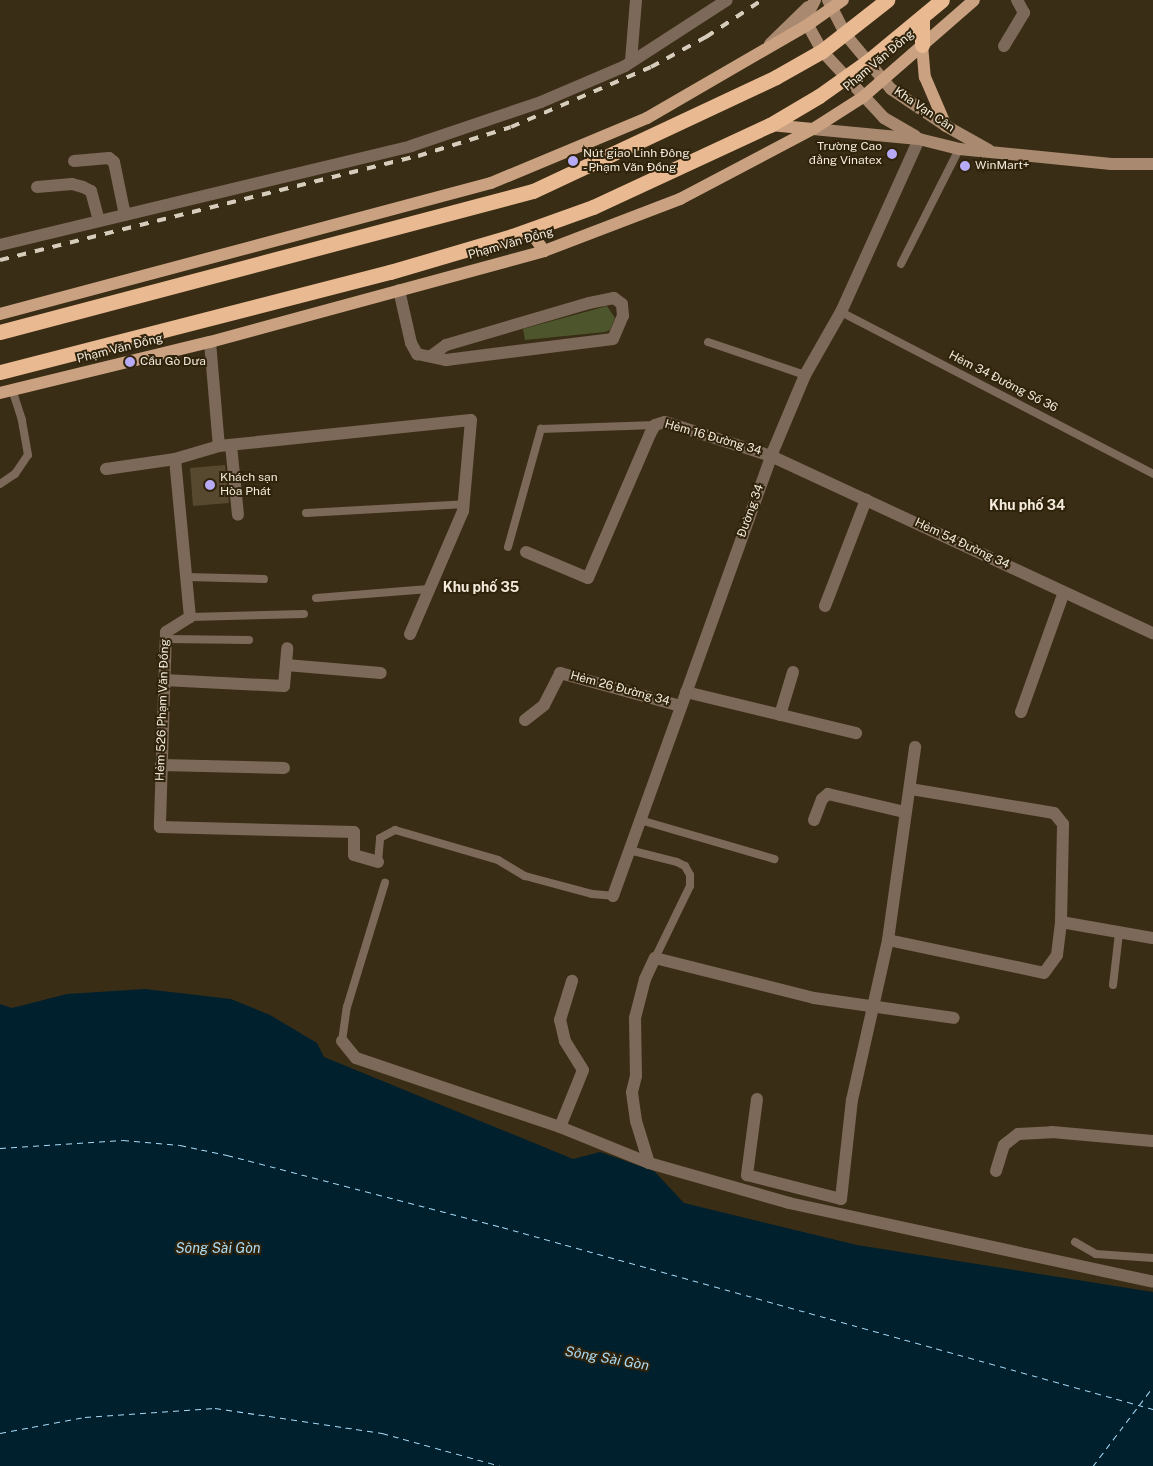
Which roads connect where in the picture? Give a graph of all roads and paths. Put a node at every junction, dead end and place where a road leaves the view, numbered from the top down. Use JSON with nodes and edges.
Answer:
{"nodes":[{"id":1,"x":636,"y":0,"type":"edge"},
{"id":2,"x":727,"y":0,"type":"edge"},
{"id":3,"x":843,"y":0,"type":"edge"},
{"id":4,"x":887,"y":0,"type":"edge"},
{"id":5,"x":942,"y":0,"type":"edge"},
{"id":6,"x":974,"y":0,"type":"edge"},
{"id":7,"x":1017,"y":0,"type":"edge"},
{"id":8,"x":814,"y":1,"type":"edge"},
{"id":9,"x":830,"y":5,"type":"edge"},
{"id":10,"x":922,"y":18,"type":"junction"},
{"id":11,"x":806,"y":26,"type":"junction"},
{"id":12,"x":845,"y":34,"type":"junction"},
{"id":13,"x":922,"y":46,"type":"junction"},
{"id":14,"x":1004,"y":46,"type":"dead end"},
{"id":15,"x":822,"y":51,"type":"junction"},
{"id":16,"x":761,"y":53,"type":"junction"},
{"id":17,"x":631,"y":61,"type":"junction"},
{"id":18,"x":867,"y":62,"type":"junction"},
{"id":19,"x":845,"y":78,"type":"junction"},
{"id":20,"x":882,"y":80,"type":"junction"},
{"id":21,"x":863,"y":97,"type":"junction"},
{"id":22,"x":770,"y":125,"type":"junction"},
{"id":23,"x":946,"y":126,"type":"junction"},
{"id":24,"x":813,"y":129,"type":"junction"},
{"id":25,"x":919,"y":139,"type":"junction"},
{"id":26,"x":959,"y":150,"type":"junction"},
{"id":27,"x":991,"y":151,"type":"junction"},
{"id":28,"x":74,"y":161,"type":"dead end"},
{"id":29,"x":1153,"y":164,"type":"edge"},
{"id":30,"x":36,"y":187,"type":"dead end"},
{"id":31,"x":125,"y":215,"type":"junction"},
{"id":32,"x":99,"y":221,"type":"junction"},
{"id":33,"x":528,"y":230,"type":"junction"},
{"id":34,"x":0,"y":245,"type":"edge"},
{"id":35,"x":544,"y":251,"type":"junction"},
{"id":36,"x":901,"y":264,"type":"dead end"},
{"id":37,"x":399,"y":290,"type":"junction"},
{"id":38,"x":841,"y":312,"type":"junction"},
{"id":39,"x":0,"y":314,"type":"edge"},
{"id":40,"x":0,"y":332,"type":"edge"},
{"id":41,"x":210,"y":342,"type":"junction"},
{"id":42,"x":708,"y":342,"type":"dead end"},
{"id":43,"x":432,"y":356,"type":"junction"},
{"id":44,"x":0,"y":372,"type":"edge"},
{"id":45,"x":805,"y":376,"type":"junction"},
{"id":46,"x":6,"y":392,"type":"edge"},
{"id":47,"x":654,"y":426,"type":"junction"},
{"id":48,"x":225,"y":446,"type":"junction"},
{"id":49,"x":771,"y":456,"type":"junction"},
{"id":50,"x":175,"y":459,"type":"junction"},
{"id":51,"x":106,"y":469,"type":"dead end"},
{"id":52,"x":1153,"y":474,"type":"edge"},
{"id":53,"x":0,"y":484,"type":"edge"},
{"id":54,"x":866,"y":500,"type":"junction"},
{"id":55,"x":465,"y":504,"type":"junction"},
{"id":56,"x":306,"y":513,"type":"dead end"},
{"id":57,"x":238,"y":515,"type":"dead end"},
{"id":58,"x":508,"y":547,"type":"dead end"},
{"id":59,"x":526,"y":552,"type":"dead end"},
{"id":60,"x":186,"y":577,"type":"junction"},
{"id":61,"x":264,"y":579,"type":"dead end"},
{"id":62,"x":429,"y":590,"type":"junction"},
{"id":63,"x":1064,"y":592,"type":"junction"},
{"id":64,"x":316,"y":598,"type":"dead end"},
{"id":65,"x":825,"y":606,"type":"dead end"},
{"id":66,"x":304,"y":614,"type":"dead end"},
{"id":67,"x":190,"y":617,"type":"junction"},
{"id":68,"x":1153,"y":633,"type":"edge"},
{"id":69,"x":410,"y":634,"type":"dead end"},
{"id":70,"x":166,"y":639,"type":"junction"},
{"id":71,"x":249,"y":640,"type":"dead end"},
{"id":72,"x":287,"y":648,"type":"dead end"},
{"id":73,"x":286,"y":665,"type":"junction"},
{"id":74,"x":793,"y":672,"type":"dead end"},
{"id":75,"x":382,"y":673,"type":"dead end"},
{"id":76,"x":164,"y":680,"type":"junction"},
{"id":77,"x":686,"y":692,"type":"junction"},
{"id":78,"x":681,"y":706,"type":"junction"},
{"id":79,"x":1020,"y":712,"type":"dead end"},
{"id":80,"x":780,"y":715,"type":"junction"},
{"id":81,"x":525,"y":720,"type":"dead end"},
{"id":82,"x":856,"y":733,"type":"dead end"},
{"id":83,"x":915,"y":746,"type":"dead end"},
{"id":84,"x":161,"y":765,"type":"junction"},
{"id":85,"x":284,"y":768,"type":"dead end"},
{"id":86,"x":916,"y":790,"type":"dead end"},
{"id":87,"x":905,"y":812,"type":"junction"},
{"id":88,"x":640,"y":820,"type":"junction"},
{"id":89,"x":814,"y":820,"type":"dead end"},
{"id":90,"x":629,"y":850,"type":"junction"},
{"id":91,"x":774,"y":859,"type":"dead end"},
{"id":92,"x":378,"y":862,"type":"joint"},
{"id":93,"x":385,"y":883,"type":"dead end"},
{"id":94,"x":613,"y":896,"type":"joint"},
{"id":95,"x":1061,"y":922,"type":"junction"},
{"id":96,"x":1120,"y":933,"type":"junction"},
{"id":97,"x":1153,"y":938,"type":"edge"},
{"id":98,"x":888,"y":940,"type":"junction"},
{"id":99,"x":654,"y":958,"type":"junction"},
{"id":100,"x":572,"y":981,"type":"dead end"},
{"id":101,"x":1113,"y":985,"type":"dead end"},
{"id":102,"x":871,"y":1006,"type":"junction"},
{"id":103,"x":954,"y":1018,"type":"dead end"},
{"id":104,"x":342,"y":1041,"type":"joint"},
{"id":105,"x":757,"y":1099,"type":"dead end"},
{"id":106,"x":560,"y":1127,"type":"junction"},
{"id":107,"x":1153,"y":1141,"type":"edge"},
{"id":108,"x":648,"y":1163,"type":"junction"},
{"id":109,"x":996,"y":1171,"type":"dead end"},
{"id":110,"x":1075,"y":1242,"type":"dead end"},
{"id":111,"x":1153,"y":1258,"type":"edge"},
{"id":112,"x":1153,"y":1282,"type":"edge"}],
"edges":[{"from":1,"to":17,"type":"street"},
{"from":2,"to":17,"type":"street"},
{"from":3,"to":9,"type":"main road"},
{"from":4,"to":12,"type":"highway"},
{"from":5,"to":10,"type":"highway","name":"Phạm Văn Đồng"},
{"from":6,"to":13,"type":"main road","name":"Phạm Văn Đồng"},
{"from":7,"to":14,"type":"street"},
{"from":8,"to":11,"type":"main road"},
{"from":8,"to":16,"type":"main road"},
{"from":9,"to":11,"type":"main road"},
{"from":9,"to":12,"type":"main road","name":"Kha Vạn Cân"},
{"from":10,"to":13,"type":"highway"},
{"from":10,"to":18,"type":"highway","name":"Phạm Văn Đồng"},
{"from":11,"to":15,"type":"main road","name":"Kha Vạn Cân"},
{"from":11,"to":16,"type":"main road"},
{"from":12,"to":15,"type":"highway"},
{"from":12,"to":18,"type":"main road","name":"Kha Vạn Cân"},
{"from":13,"to":20,"type":"main road","name":"Phạm Văn Đồng"},
{"from":13,"to":23,"type":"main road"},
{"from":15,"to":19,"type":"main road","name":"Kha Vạn Cân"},
{"from":15,"to":40,"type":"highway"},
{"from":16,"to":39,"type":"main road"},
{"from":17,"to":31,"type":"street"},
{"from":18,"to":19,"type":"highway","name":"Phạm Văn Đồng"},
{"from":18,"to":20,"type":"main road","name":"Kha Vạn Cân"},
{"from":19,"to":21,"type":"main road","name":"Kha Vạn Cân"},
{"from":19,"to":22,"type":"highway","name":"Phạm Văn Đồng"},
{"from":20,"to":21,"type":"main road","name":"Phạm Văn Đồng"},
{"from":20,"to":23,"type":"main road","name":"Kha Vạn Cân"},
{"from":21,"to":24,"type":"main road","name":"Phạm Văn Đồng"},
{"from":21,"to":25,"type":"main road","name":"Kha Vạn Cân"},
{"from":22,"to":24,"type":"main road"},
{"from":22,"to":33,"type":"highway","name":"Phạm Văn Đồng"},
{"from":23,"to":27,"type":"main road","name":"Kha Vạn Cân"},
{"from":24,"to":25,"type":"main road","name":"Kha Vạn Cân"},
{"from":24,"to":35,"type":"main road","name":"Phạm Văn Đồng"},
{"from":25,"to":26,"type":"main road","name":"Kha Vạn Cân"},
{"from":25,"to":38,"type":"street","name":"Đường 34"},
{"from":26,"to":27,"type":"main road","name":"Kha Vạn Cân"},
{"from":26,"to":36,"type":"lane"},
{"from":27,"to":29,"type":"main road","name":"Kha Vạn Cân"},
{"from":28,"to":31,"type":"street"},
{"from":30,"to":32,"type":"street"},
{"from":31,"to":32,"type":"street"},
{"from":32,"to":34,"type":"street"},
{"from":33,"to":35,"type":"main road"},
{"from":33,"to":44,"type":"highway","name":"Phạm Văn Đồng"},
{"from":35,"to":37,"type":"main road","name":"Phạm Văn Đồng"},
{"from":37,"to":41,"type":"main road","name":"Phạm Văn Đồng"},
{"from":37,"to":43,"type":"street"},
{"from":38,"to":45,"type":"street","name":"Đường 34"},
{"from":38,"to":52,"type":"lane","name":"Hẻm 34 Đường Số 36"},
{"from":41,"to":46,"type":"main road","name":"Phạm Văn Đồng"},
{"from":41,"to":48,"type":"street"},
{"from":42,"to":45,"type":"lane"},
{"from":43,"to":43,"type":"street"},
{"from":45,"to":49,"type":"street","name":"Đường 34"},
{"from":46,"to":53,"type":"lane"},
{"from":47,"to":49,"type":"street","name":"Hẻm 16 Đường 34"},
{"from":47,"to":58,"type":"lane"},
{"from":47,"to":59,"type":"street"},
{"from":48,"to":50,"type":"street"},
{"from":48,"to":55,"type":"street"},
{"from":48,"to":57,"type":"street"},
{"from":49,"to":54,"type":"street","name":"Hẻm 54 Đường 34"},
{"from":49,"to":77,"type":"street","name":"Đường 34"},
{"from":50,"to":51,"type":"street"},
{"from":50,"to":60,"type":"street"},
{"from":54,"to":63,"type":"street","name":"Hẻm 54 Đường 34"},
{"from":54,"to":65,"type":"street"},
{"from":55,"to":56,"type":"lane"},
{"from":55,"to":62,"type":"street"},
{"from":60,"to":61,"type":"lane"},
{"from":60,"to":67,"type":"street"},
{"from":62,"to":64,"type":"lane"},
{"from":62,"to":69,"type":"street"},
{"from":63,"to":68,"type":"street","name":"Hẻm 54 Đường 34"},
{"from":63,"to":79,"type":"street"},
{"from":66,"to":67,"type":"lane"},
{"from":67,"to":70,"type":"street","name":"Hẻm 526 Phạm Văn Đồng"},
{"from":70,"to":71,"type":"lane"},
{"from":70,"to":76,"type":"street","name":"Hẻm 526 Phạm Văn Đồng"},
{"from":72,"to":73,"type":"street"},
{"from":73,"to":75,"type":"street"},
{"from":73,"to":76,"type":"street"},
{"from":74,"to":80,"type":"street"},
{"from":76,"to":84,"type":"street","name":"Hẻm 526 Phạm Văn Đồng"},
{"from":77,"to":78,"type":"street","name":"Đường 34"},
{"from":77,"to":80,"type":"street"},
{"from":78,"to":81,"type":"street","name":"Hẻm 26 Đường 34"},
{"from":78,"to":88,"type":"street","name":"Đường 34"},
{"from":80,"to":82,"type":"street"},
{"from":83,"to":87,"type":"street"},
{"from":84,"to":85,"type":"street"},
{"from":84,"to":92,"type":"street","name":"Hẻm 526 Phạm Văn Đồng"},
{"from":86,"to":95,"type":"street"},
{"from":87,"to":89,"type":"street"},
{"from":87,"to":98,"type":"street"},
{"from":88,"to":90,"type":"street","name":"Đường 34"},
{"from":88,"to":91,"type":"lane"},
{"from":90,"to":94,"type":"street","name":"Đường 34"},
{"from":90,"to":99,"type":"lane"},
{"from":92,"to":94,"type":"lane"},
{"from":93,"to":104,"type":"lane"},
{"from":95,"to":96,"type":"street"},
{"from":95,"to":98,"type":"street"},
{"from":96,"to":97,"type":"street"},
{"from":96,"to":101,"type":"lane"},
{"from":98,"to":102,"type":"street"},
{"from":99,"to":102,"type":"street"},
{"from":99,"to":108,"type":"street"},
{"from":100,"to":106,"type":"street"},
{"from":102,"to":103,"type":"street"},
{"from":102,"to":105,"type":"street"},
{"from":104,"to":106,"type":"street"},
{"from":106,"to":108,"type":"street"},
{"from":107,"to":109,"type":"street"},
{"from":108,"to":112,"type":"street"},
{"from":110,"to":111,"type":"lane"}]}
